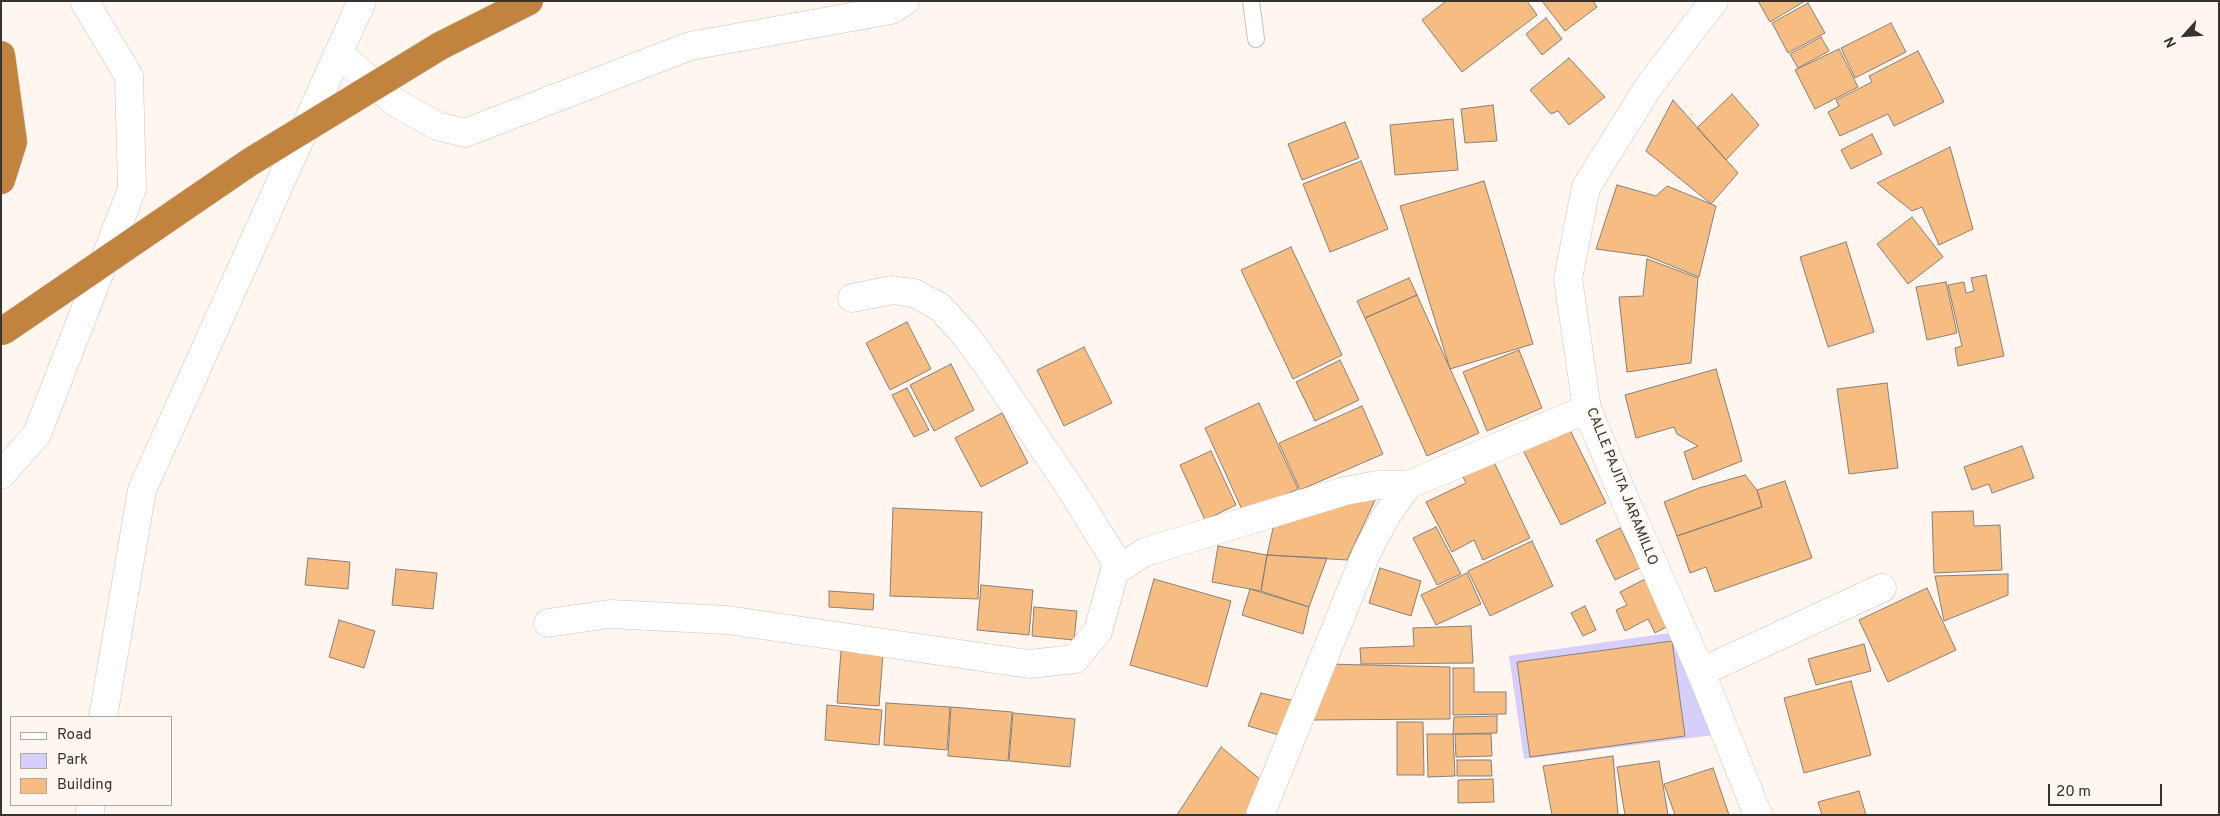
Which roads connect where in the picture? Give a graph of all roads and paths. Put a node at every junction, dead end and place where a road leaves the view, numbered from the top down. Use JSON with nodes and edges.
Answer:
{"nodes":[{"id":1,"x":84,"y":1,"type":"edge"},
{"id":2,"x":362,"y":1,"type":"edge"},
{"id":3,"x":529,"y":1,"type":"edge"},
{"id":4,"x":905,"y":1,"type":"edge"},
{"id":5,"x":1252,"y":1,"type":"edge"},
{"id":6,"x":1714,"y":1,"type":"edge"},
{"id":7,"x":1256,"y":38,"type":"dead end"},
{"id":8,"x":339,"y":54,"type":"junction"},
{"id":9,"x":1,"y":55,"type":"edge"},
{"id":10,"x":1,"y":180,"type":"edge"},
{"id":11,"x":852,"y":298,"type":"dead end"},
{"id":12,"x":2,"y":331,"type":"edge"},
{"id":13,"x":1588,"y":409,"type":"junction"},
{"id":14,"x":1,"y":475,"type":"edge"},
{"id":15,"x":1408,"y":485,"type":"junction"},
{"id":16,"x":1117,"y":563,"type":"junction"},
{"id":17,"x":1882,"y":588,"type":"dead end"},
{"id":18,"x":548,"y":623,"type":"dead end"},
{"id":19,"x":1701,"y":672,"type":"junction"},
{"id":20,"x":103,"y":716,"type":"edge"},
{"id":21,"x":1260,"y":815,"type":"edge"},
{"id":22,"x":1758,"y":815,"type":"edge"}],
"edges":[{"from":1,"to":14,"type":"street"},
{"from":2,"to":8,"type":"street"},
{"from":3,"to":12,"type":"highway","bridge":true},
{"from":4,"to":8,"type":"street"},
{"from":5,"to":7,"type":"lane"},
{"from":6,"to":13,"type":"street","name":"CALLE PAJITA JARAMILLO"},
{"from":8,"to":20,"type":"street"},
{"from":9,"to":10,"type":"highway"},
{"from":11,"to":16,"type":"street"},
{"from":13,"to":15,"type":"street"},
{"from":13,"to":19,"type":"street","name":"CALLE PAJITA JARAMILLO"},
{"from":15,"to":16,"type":"street"},
{"from":15,"to":21,"type":"street"},
{"from":16,"to":18,"type":"street"},
{"from":17,"to":19,"type":"street"},
{"from":19,"to":22,"type":"street","name":"CALLE PAJITA JARAMILLO"}]}
